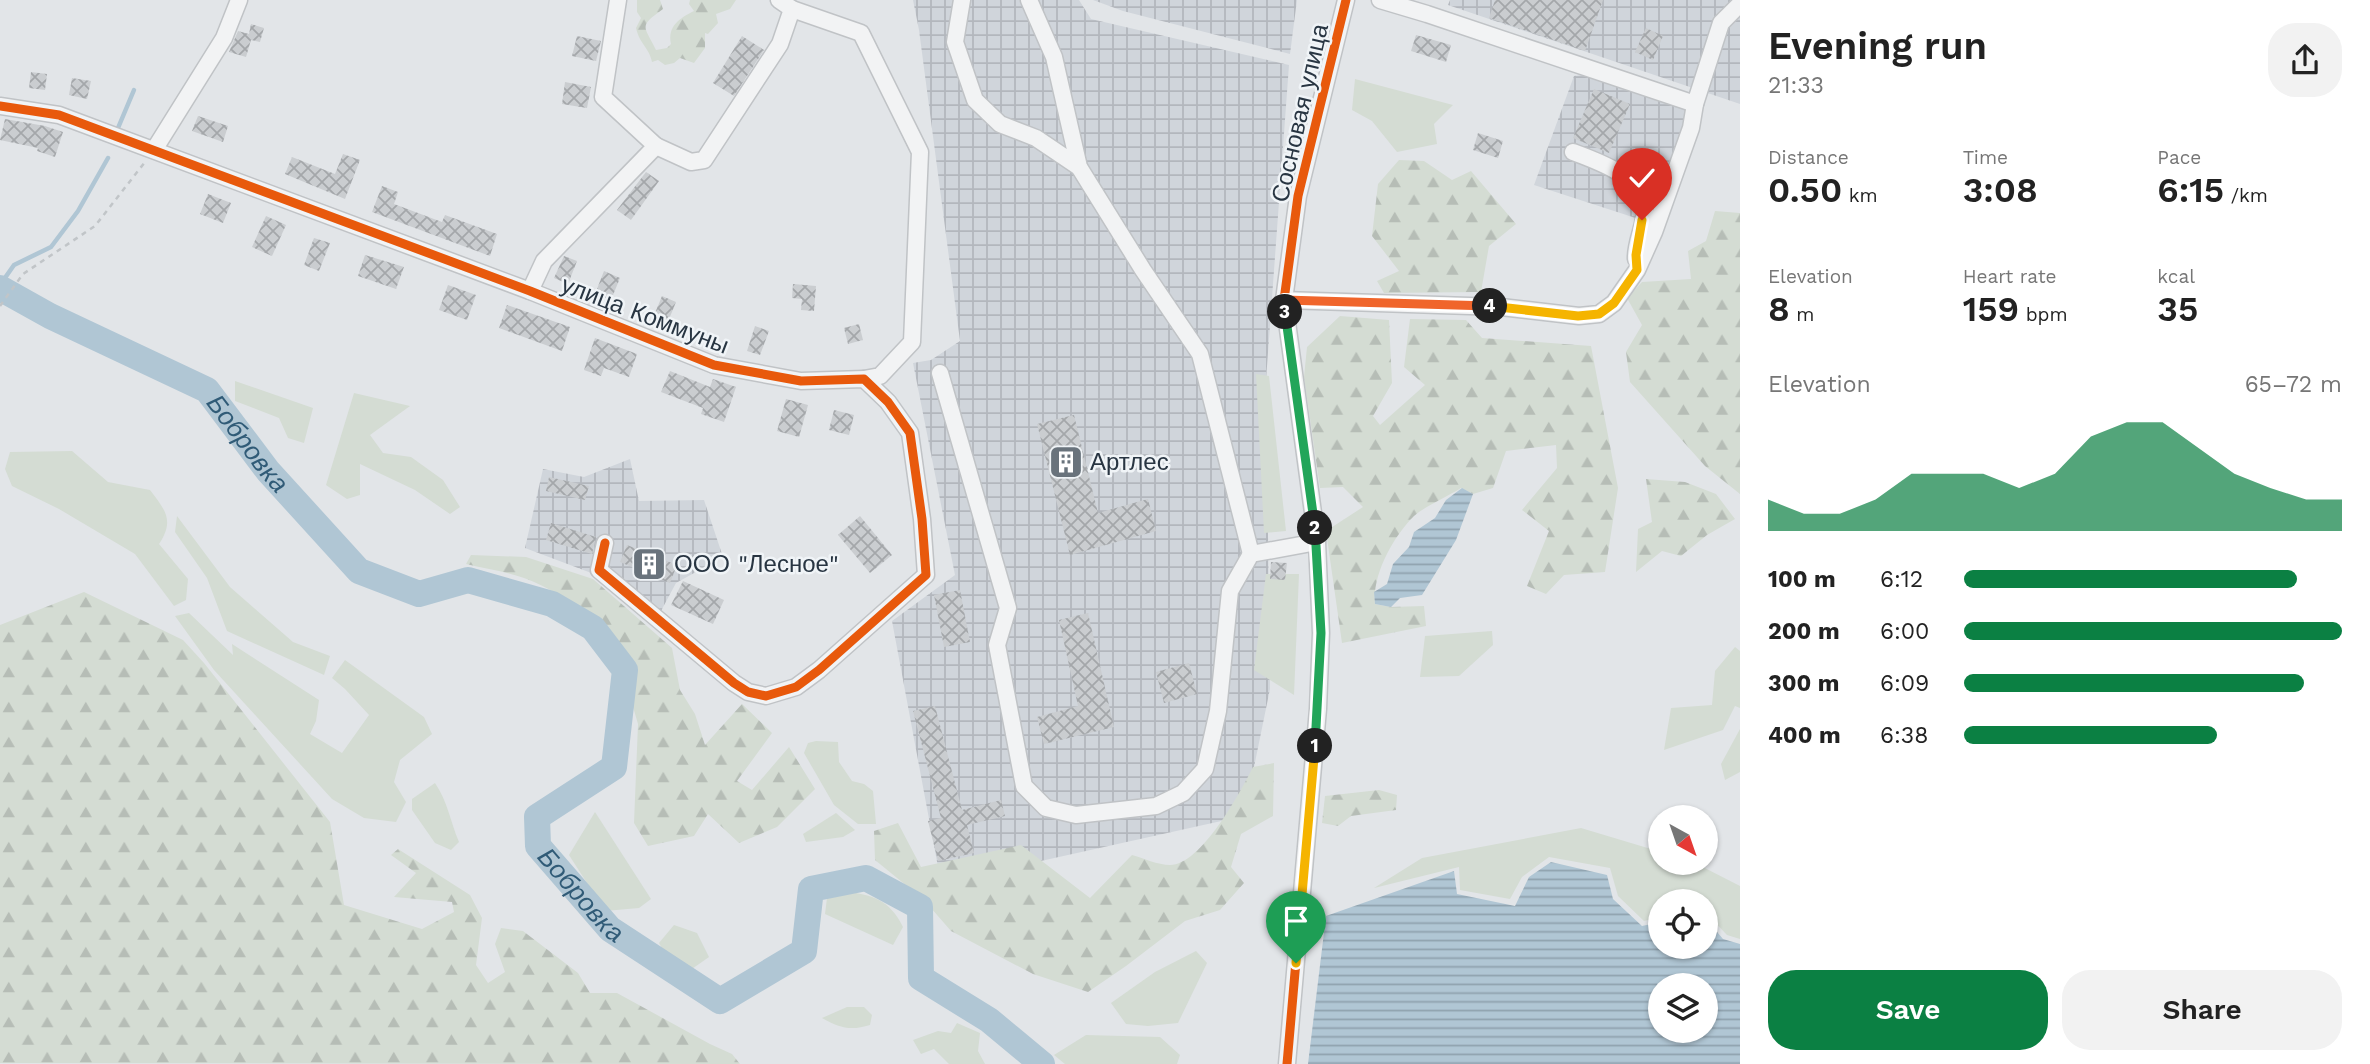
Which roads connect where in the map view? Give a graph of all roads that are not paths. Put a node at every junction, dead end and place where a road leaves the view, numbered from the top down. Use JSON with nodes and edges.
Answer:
{"nodes":[{"id":1,"x":239,"y":0,"type":"edge"},
{"id":2,"x":618,"y":0,"type":"edge"},
{"id":3,"x":962,"y":0,"type":"edge"},
{"id":4,"x":1029,"y":0,"type":"edge"},
{"id":5,"x":1346,"y":0,"type":"edge"},
{"id":6,"x":1380,"y":0,"type":"edge"},
{"id":7,"x":785,"y":4,"type":"edge"},
{"id":8,"x":1740,"y":4,"type":"edge"},
{"id":9,"x":1435,"y":8,"type":"edge"},
{"id":10,"x":1695,"y":104,"type":"junction"},
{"id":11,"x":0,"y":106,"type":"edge"},
{"id":12,"x":656,"y":146,"type":"junction"},
{"id":13,"x":154,"y":150,"type":"junction"},
{"id":14,"x":1573,"y":152,"type":"dead end"},
{"id":15,"x":1079,"y":167,"type":"junction"},
{"id":16,"x":1637,"y":270,"type":"junction"},
{"id":17,"x":530,"y":291,"type":"junction"},
{"id":18,"x":1284,"y":300,"type":"junction"},
{"id":19,"x":940,"y":373,"type":"dead end"},
{"id":20,"x":864,"y":379,"type":"junction"},
{"id":21,"x":1317,"y":542,"type":"junction"},
{"id":22,"x":605,"y":543,"type":"dead end"},
{"id":23,"x":1251,"y":554,"type":"junction"},
{"id":24,"x":1287,"y":1064,"type":"edge"}],
"edges":[{"from":1,"to":13,"type":"street"},
{"from":2,"to":12,"type":"street"},
{"from":3,"to":15,"type":"street"},
{"from":4,"to":15,"type":"street"},
{"from":5,"to":18,"type":"street","name":"Сосновая улица"},
{"from":6,"to":9,"type":"street"},
{"from":7,"to":12,"type":"street"},
{"from":7,"to":20,"type":"street"},
{"from":8,"to":10,"type":"street"},
{"from":9,"to":10,"type":"street"},
{"from":10,"to":16,"type":"street"},
{"from":11,"to":13,"type":"street","name":"улица Коммуны"},
{"from":12,"to":17,"type":"street"},
{"from":13,"to":17,"type":"street","name":"улица Коммуны"},
{"from":14,"to":16,"type":"street"},
{"from":15,"to":23,"type":"street"},
{"from":16,"to":18,"type":"street"},
{"from":17,"to":20,"type":"street","name":"улица Коммуны"},
{"from":18,"to":21,"type":"street","name":"Сосновая улица"},
{"from":19,"to":23,"type":"street"},
{"from":20,"to":22,"type":"street"},
{"from":21,"to":23,"type":"street"},
{"from":21,"to":24,"type":"street","name":"Сосновая улица"}]}
